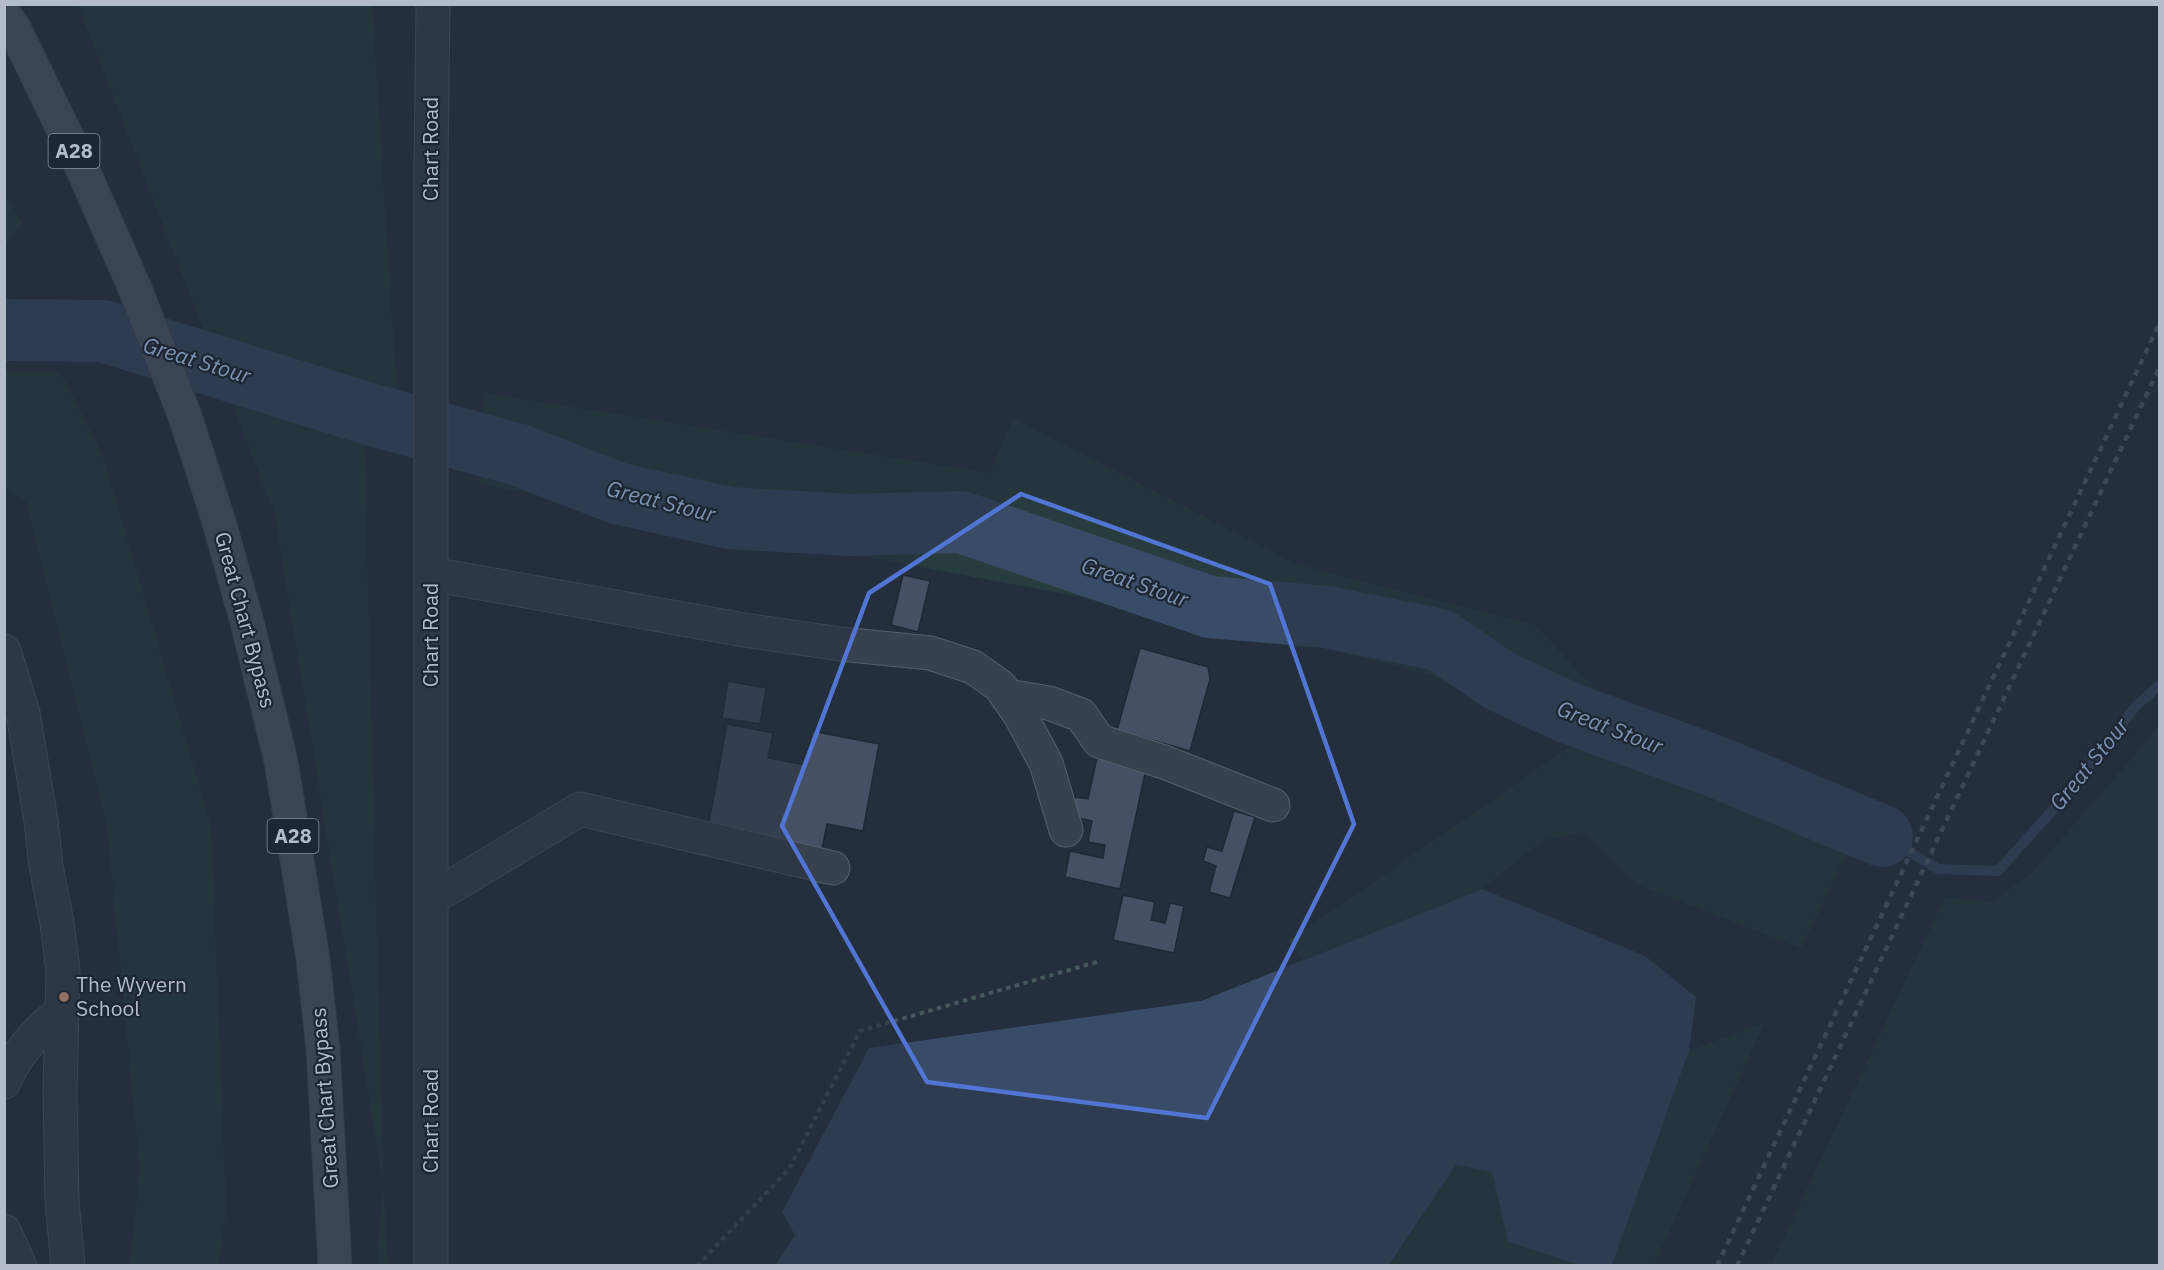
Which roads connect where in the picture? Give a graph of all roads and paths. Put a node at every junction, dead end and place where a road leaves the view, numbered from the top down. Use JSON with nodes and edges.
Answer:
{"nodes":[{"id":1,"x":432,"y":4,"type":"edge"},
{"id":2,"x":4,"y":14,"type":"edge"},
{"id":3,"x":430,"y":574,"type":"junction"},
{"id":4,"x":4,"y":651,"type":"edge"},
{"id":5,"x":1007,"y":696,"type":"junction"},
{"id":6,"x":1273,"y":805,"type":"dead end"},
{"id":7,"x":1066,"y":830,"type":"dead end"},
{"id":8,"x":833,"y":868,"type":"dead end"},
{"id":9,"x":432,"y":898,"type":"junction"},
{"id":10,"x":1100,"y":961,"type":"dead end"},
{"id":11,"x":62,"y":1011,"type":"junction"},
{"id":12,"x":4,"y":1082,"type":"edge"},
{"id":13,"x":4,"y":1231,"type":"edge"},
{"id":14,"x":20,"y":1266,"type":"edge"},
{"id":15,"x":68,"y":1266,"type":"edge"},
{"id":16,"x":335,"y":1266,"type":"edge"},
{"id":17,"x":431,"y":1266,"type":"edge"},
{"id":18,"x":697,"y":1266,"type":"edge"}],
"edges":[{"from":1,"to":3,"type":"street","name":"Chart Road"},
{"from":2,"to":16,"type":"main road","name":"Great Chart Bypass","number":"A28"},
{"from":3,"to":5,"type":"street"},
{"from":3,"to":9,"type":"street","name":"Chart Road"},
{"from":4,"to":11,"type":"street"},
{"from":5,"to":6,"type":"street"},
{"from":5,"to":7,"type":"street"},
{"from":8,"to":9,"type":"street"},
{"from":9,"to":17,"type":"street","name":"Chart Road"},
{"from":10,"to":18,"type":"path"},
{"from":11,"to":12,"type":"street"},
{"from":11,"to":15,"type":"street"},
{"from":13,"to":14,"type":"street"}]}
